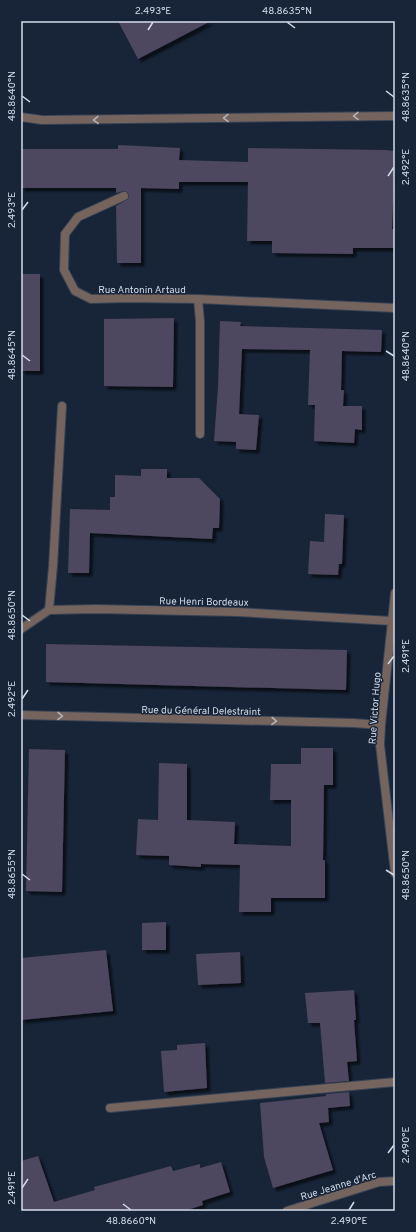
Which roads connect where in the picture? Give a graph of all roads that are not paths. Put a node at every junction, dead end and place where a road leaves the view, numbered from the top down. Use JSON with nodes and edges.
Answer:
{"nodes":[{"id":1,"x":395,"y":116,"type":"edge"},
{"id":2,"x":21,"y":117,"type":"edge"},
{"id":3,"x":124,"y":196,"type":"dead end"},
{"id":4,"x":198,"y":299,"type":"junction"},
{"id":5,"x":395,"y":308,"type":"edge"},
{"id":6,"x":62,"y":406,"type":"dead end"},
{"id":7,"x":200,"y":434,"type":"dead end"},
{"id":8,"x":395,"y":593,"type":"edge"},
{"id":9,"x":49,"y":610,"type":"junction"},
{"id":10,"x":392,"y":621,"type":"junction"},
{"id":11,"x":21,"y":629,"type":"edge"},
{"id":12,"x":21,"y":715,"type":"edge"},
{"id":13,"x":381,"y":725,"type":"junction"},
{"id":14,"x":395,"y":873,"type":"edge"},
{"id":15,"x":395,"y":1082,"type":"edge"},
{"id":16,"x":110,"y":1108,"type":"dead end"},
{"id":17,"x":395,"y":1181,"type":"edge"},
{"id":18,"x":287,"y":1211,"type":"edge"}],
"edges":[{"from":1,"to":2,"type":"street","one_way":true},
{"from":3,"to":4,"type":"street","name":"Rue Antonin Artaud"},
{"from":4,"to":5,"type":"street","name":"Rue Antonin Artaud"},
{"from":4,"to":7,"type":"street","name":"Rue Antonin Artaud"},
{"from":6,"to":9,"type":"street"},
{"from":8,"to":10,"type":"street","name":"Rue Victor Hugo"},
{"from":9,"to":10,"type":"street","name":"Rue Henri Bordeaux"},
{"from":9,"to":11,"type":"street"},
{"from":10,"to":13,"type":"street","name":"Rue Victor Hugo"},
{"from":12,"to":13,"type":"street","name":"Rue du Général Delestraint","one_way":true},
{"from":13,"to":14,"type":"street","name":"Rue Victor Hugo"},
{"from":15,"to":16,"type":"street"},
{"from":17,"to":18,"type":"street","name":"Rue Jeanne d'Arc"}]}
